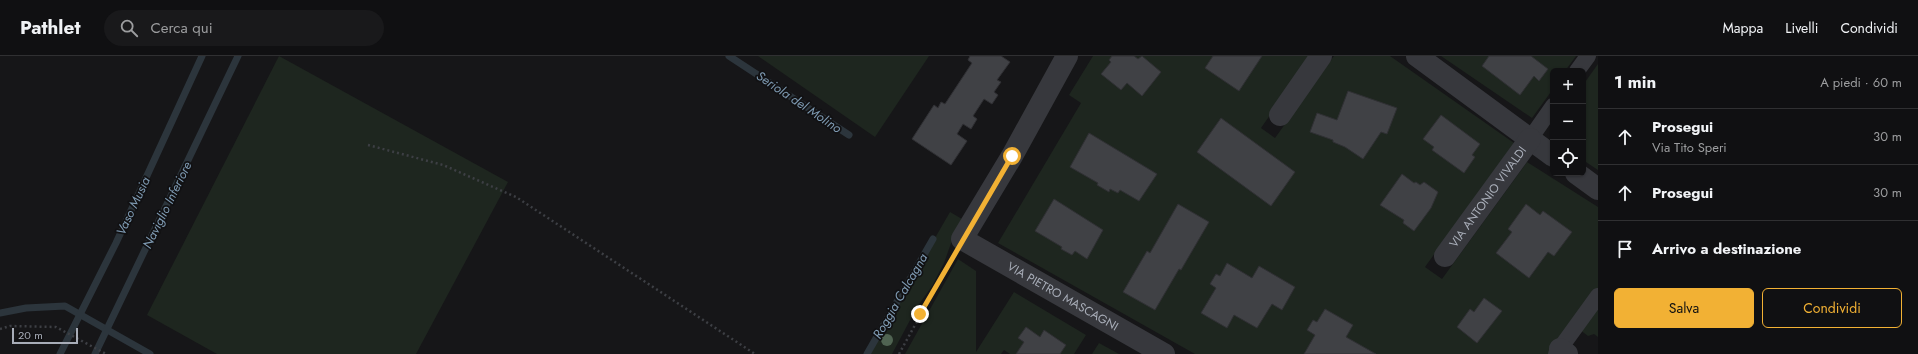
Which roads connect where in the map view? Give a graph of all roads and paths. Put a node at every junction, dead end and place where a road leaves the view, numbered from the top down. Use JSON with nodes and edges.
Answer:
{"nodes":[{"id":1,"x":1067,"y":56,"type":"edge"},
{"id":2,"x":1321,"y":56,"type":"edge"},
{"id":3,"x":1417,"y":56,"type":"edge"},
{"id":4,"x":1588,"y":56,"type":"edge"},
{"id":5,"x":1579,"y":68,"type":"edge"},
{"id":6,"x":1550,"y":110,"type":"edge"},
{"id":7,"x":1280,"y":115,"type":"dead end"},
{"id":8,"x":1530,"y":139,"type":"junction"},
{"id":9,"x":368,"y":145,"type":"dead end"},
{"id":10,"x":1550,"y":154,"type":"edge"},
{"id":11,"x":1580,"y":176,"type":"edge"},
{"id":12,"x":1598,"y":189,"type":"edge"},
{"id":13,"x":962,"y":239,"type":"junction"},
{"id":14,"x":1446,"y":256,"type":"dead end"},
{"id":15,"x":1598,"y":296,"type":"edge"},
{"id":16,"x":0,"y":329,"type":"edge"},
{"id":17,"x":1561,"y":352,"type":"edge"},
{"id":18,"x":106,"y":354,"type":"edge"},
{"id":19,"x":755,"y":354,"type":"edge"},
{"id":20,"x":899,"y":354,"type":"edge"},
{"id":21,"x":1164,"y":354,"type":"edge"}],
"edges":[{"from":1,"to":13,"type":"street"},
{"from":2,"to":7,"type":"street"},
{"from":3,"to":8,"type":"street","name":"VIA ANTONIO VIVALDI"},
{"from":4,"to":5,"type":"street"},
{"from":6,"to":8,"type":"street"},
{"from":8,"to":10,"type":"street","name":"VIA ANTONIO VIVALDI"},
{"from":8,"to":14,"type":"street","name":"VIA ANTONIO VIVALDI"},
{"from":9,"to":19,"type":"path"},
{"from":11,"to":12,"type":"street"},
{"from":13,"to":20,"type":"path"},
{"from":13,"to":21,"type":"street","name":"VIA PIETRO MASCAGNI"},
{"from":15,"to":17,"type":"street"},
{"from":16,"to":18,"type":"path"}]}
